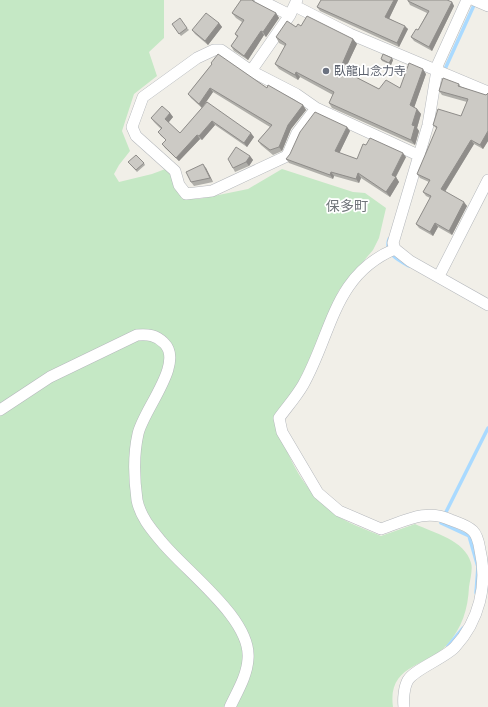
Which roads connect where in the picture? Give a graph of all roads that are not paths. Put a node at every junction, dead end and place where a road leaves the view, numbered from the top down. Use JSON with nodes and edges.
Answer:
{"nodes":[{"id":1,"x":260,"y":0,"type":"edge"},
{"id":2,"x":477,"y":2,"type":"edge"},
{"id":3,"x":294,"y":7,"type":"edge"},
{"id":4,"x":437,"y":69,"type":"junction"},
{"id":5,"x":251,"y":71,"type":"junction"},
{"id":6,"x":488,"y":92,"type":"edge"},
{"id":7,"x":316,"y":108,"type":"junction"},
{"id":8,"x":415,"y":154,"type":"junction"},
{"id":9,"x":488,"y":180,"type":"edge"},
{"id":10,"x":391,"y":251,"type":"junction"},
{"id":11,"x":439,"y":276,"type":"junction"},
{"id":12,"x":488,"y":305,"type":"edge"},
{"id":13,"x":0,"y":410,"type":"edge"},
{"id":14,"x":230,"y":707,"type":"edge"},
{"id":15,"x":404,"y":707,"type":"edge"}],
"edges":[{"from":1,"to":3,"type":"street"},
{"from":2,"to":4,"type":"street"},
{"from":3,"to":4,"type":"street"},
{"from":3,"to":5,"type":"street"},
{"from":4,"to":6,"type":"street"},
{"from":4,"to":8,"type":"street"},
{"from":5,"to":7,"type":"street"},
{"from":5,"to":7,"type":"street"},
{"from":7,"to":8,"type":"street"},
{"from":8,"to":10,"type":"street"},
{"from":9,"to":11,"type":"street"},
{"from":10,"to":11,"type":"street"},
{"from":10,"to":15,"type":"street"},
{"from":11,"to":12,"type":"street"},
{"from":13,"to":14,"type":"street"}]}
